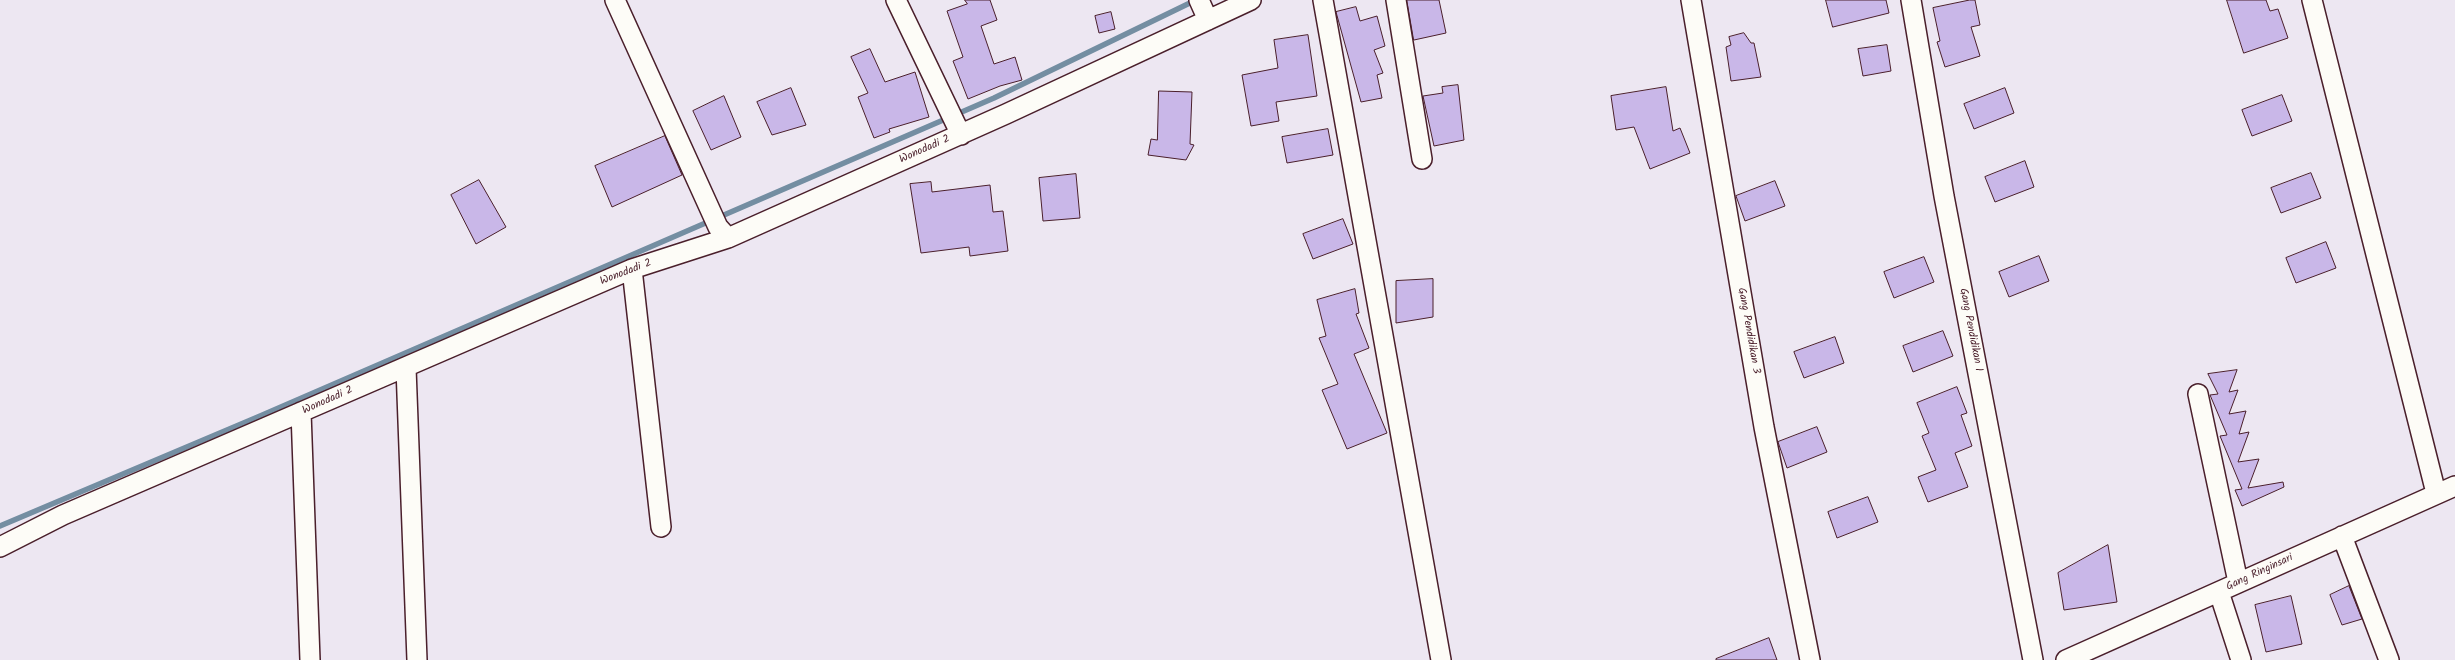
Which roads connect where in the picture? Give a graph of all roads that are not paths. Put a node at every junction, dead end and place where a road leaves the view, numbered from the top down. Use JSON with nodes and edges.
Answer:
{"nodes":[{"id":1,"x":614,"y":0,"type":"edge"},
{"id":2,"x":896,"y":0,"type":"edge"},
{"id":3,"x":1199,"y":0,"type":"edge"},
{"id":4,"x":1251,"y":0,"type":"edge"},
{"id":5,"x":1323,"y":0,"type":"edge"},
{"id":6,"x":1396,"y":0,"type":"edge"},
{"id":7,"x":1691,"y":0,"type":"edge"},
{"id":8,"x":1911,"y":0,"type":"edge"},
{"id":9,"x":2312,"y":0,"type":"edge"},
{"id":10,"x":1208,"y":19,"type":"junction"},
{"id":11,"x":959,"y":132,"type":"junction"},
{"id":12,"x":1422,"y":159,"type":"dead end"},
{"id":13,"x":723,"y":232,"type":"junction"},
{"id":14,"x":632,"y":269,"type":"junction"},
{"id":15,"x":406,"y":368,"type":"junction"},
{"id":16,"x":2198,"y":394,"type":"dead end"},
{"id":17,"x":301,"y":412,"type":"junction"},
{"id":18,"x":2455,"y":486,"type":"edge"},
{"id":19,"x":2436,"y":493,"type":"junction"},
{"id":20,"x":661,"y":527,"type":"dead end"},
{"id":21,"x":2342,"y":536,"type":"junction"},
{"id":22,"x":0,"y":547,"type":"edge"},
{"id":23,"x":2238,"y":582,"type":"junction"},
{"id":24,"x":2219,"y":592,"type":"junction"},
{"id":25,"x":310,"y":660,"type":"edge"},
{"id":26,"x":417,"y":660,"type":"edge"},
{"id":27,"x":1441,"y":660,"type":"edge"},
{"id":28,"x":1810,"y":660,"type":"edge"},
{"id":29,"x":2033,"y":660,"type":"edge"},
{"id":30,"x":2066,"y":660,"type":"edge"},
{"id":31,"x":2241,"y":660,"type":"edge"},
{"id":32,"x":2389,"y":660,"type":"edge"}],
"edges":[{"from":1,"to":13,"type":"street"},
{"from":2,"to":11,"type":"street"},
{"from":3,"to":10,"type":"street"},
{"from":4,"to":10,"type":"street","name":"Wonodadi 2"},
{"from":5,"to":27,"type":"street"},
{"from":6,"to":12,"type":"street"},
{"from":7,"to":28,"type":"street","name":"Gang Pendidikan 3"},
{"from":8,"to":29,"type":"street","name":"Gang Pendidikan 1"},
{"from":9,"to":19,"type":"street"},
{"from":10,"to":11,"type":"street","name":"Wonodadi 2"},
{"from":11,"to":13,"type":"street","name":"Wonodadi 2"},
{"from":13,"to":14,"type":"street","name":"Wonodadi 2"},
{"from":14,"to":15,"type":"street","name":"Wonodadi 2"},
{"from":14,"to":20,"type":"street"},
{"from":15,"to":17,"type":"street","name":"Wonodadi 2"},
{"from":15,"to":26,"type":"street"},
{"from":16,"to":23,"type":"street"},
{"from":17,"to":22,"type":"street","name":"Wonodadi 2"},
{"from":17,"to":25,"type":"street"},
{"from":18,"to":19,"type":"street","name":"Gang Ringinsari"},
{"from":19,"to":21,"type":"street","name":"Gang Ringinsari"},
{"from":21,"to":23,"type":"street","name":"Gang Ringinsari"},
{"from":21,"to":32,"type":"street"},
{"from":23,"to":24,"type":"street","name":"Gang Ringinsari"},
{"from":24,"to":30,"type":"street","name":"Gang Ringinsari"},
{"from":24,"to":31,"type":"street"}]}
